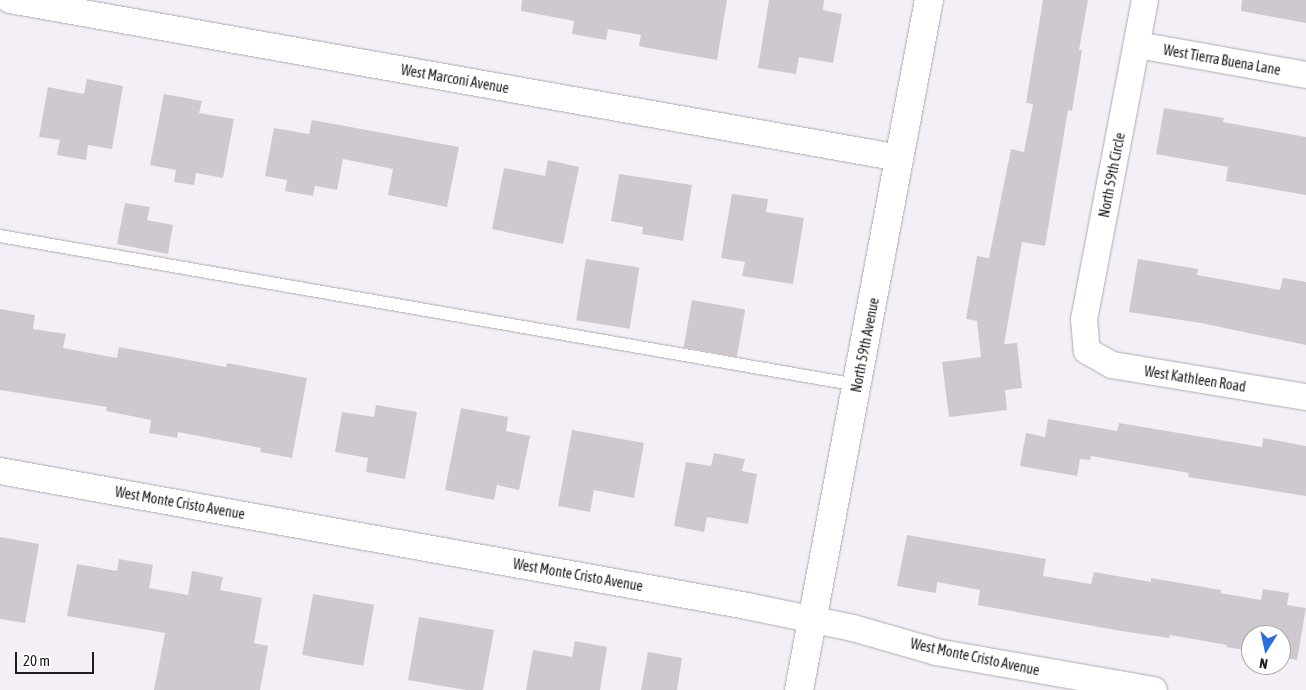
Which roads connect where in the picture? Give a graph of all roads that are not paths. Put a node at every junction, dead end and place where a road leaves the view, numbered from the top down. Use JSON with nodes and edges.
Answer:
{"nodes":[{"id":1,"x":10,"y":0,"type":"edge"},
{"id":2,"x":929,"y":0,"type":"edge"},
{"id":3,"x":1145,"y":0,"type":"edge"},
{"id":4,"x":1138,"y":45,"type":"junction"},
{"id":5,"x":1306,"y":75,"type":"edge"},
{"id":6,"x":900,"y":158,"type":"junction"},
{"id":7,"x":0,"y":236,"type":"edge"},
{"id":8,"x":1087,"y":351,"type":"joint"},
{"id":9,"x":857,"y":385,"type":"junction"},
{"id":10,"x":1306,"y":397,"type":"edge"},
{"id":11,"x":0,"y":471,"type":"edge"},
{"id":12,"x":812,"y":619,"type":"junction"},
{"id":13,"x":800,"y":690,"type":"edge"},
{"id":14,"x":1154,"y":690,"type":"edge"}],
"edges":[{"from":1,"to":6,"type":"street","name":"West Marconi Avenue"},
{"from":2,"to":6,"type":"main road","name":"North 59th Avenue"},
{"from":3,"to":4,"type":"street","name":"North 59th Circle"},
{"from":4,"to":5,"type":"street","name":"West Tierra Buena Lane"},
{"from":4,"to":8,"type":"street","name":"North 59th Circle"},
{"from":6,"to":9,"type":"main road","name":"North 59th Avenue"},
{"from":7,"to":9,"type":"lane"},
{"from":8,"to":10,"type":"street","name":"West Kathleen Road"},
{"from":9,"to":12,"type":"main road","name":"North 59th Avenue"},
{"from":11,"to":12,"type":"street","name":"West Monte Cristo Avenue"},
{"from":12,"to":13,"type":"main road","name":"North 59th Avenue"},
{"from":12,"to":14,"type":"street","name":"West Monte Cristo Avenue"}]}
